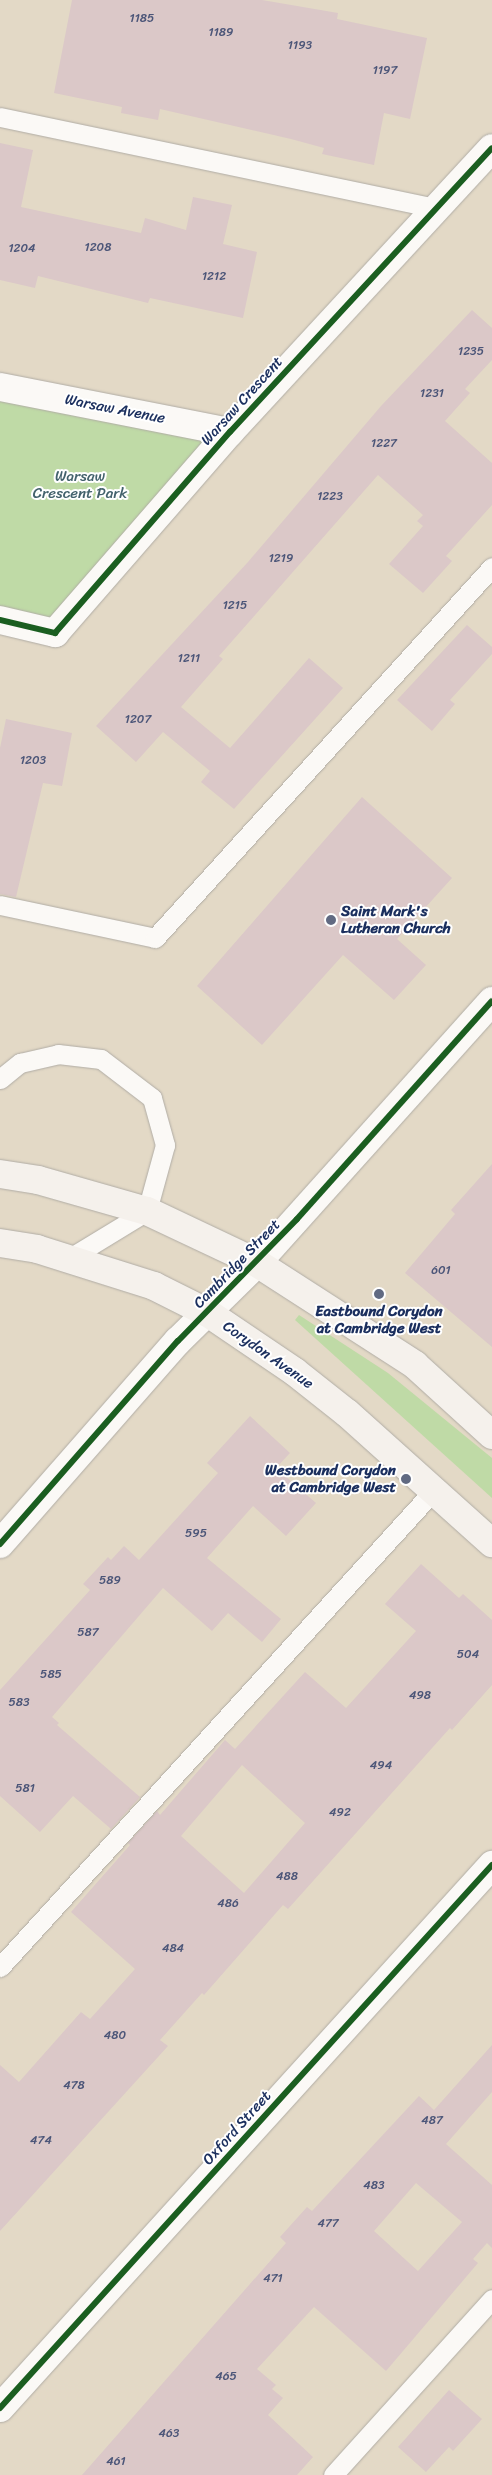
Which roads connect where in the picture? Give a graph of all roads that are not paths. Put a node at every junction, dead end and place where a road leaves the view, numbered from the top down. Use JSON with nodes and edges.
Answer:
{"nodes":[{"id":1,"x":0,"y":118,"type":"edge"},
{"id":2,"x":492,"y":148,"type":"edge"},
{"id":3,"x":436,"y":208,"type":"junction"},
{"id":4,"x":0,"y":387,"type":"edge"},
{"id":5,"x":230,"y":432,"type":"junction"},
{"id":6,"x":492,"y":567,"type":"edge"},
{"id":7,"x":0,"y":620,"type":"edge"},
{"id":8,"x":0,"y":905,"type":"edge"},
{"id":9,"x":492,"y":1000,"type":"edge"},
{"id":10,"x":0,"y":1079,"type":"edge"},
{"id":11,"x":0,"y":1174,"type":"edge"},
{"id":12,"x":147,"y":1210,"type":"junction"},
{"id":13,"x":0,"y":1243,"type":"edge"},
{"id":14,"x":68,"y":1259,"type":"junction"},
{"id":15,"x":256,"y":1262,"type":"junction"},
{"id":16,"x":208,"y":1313,"type":"junction"},
{"id":17,"x":491,"y":1432,"type":"edge"},
{"id":18,"x":434,"y":1490,"type":"junction"},
{"id":19,"x":492,"y":1543,"type":"edge"},
{"id":20,"x":0,"y":1544,"type":"edge"},
{"id":21,"x":492,"y":1865,"type":"edge"},
{"id":22,"x":0,"y":1967,"type":"edge"},
{"id":23,"x":492,"y":2299,"type":"edge"},
{"id":24,"x":0,"y":2408,"type":"edge"},
{"id":25,"x":333,"y":2475,"type":"edge"}],
"edges":[{"from":1,"to":3,"type":"lane"},
{"from":2,"to":3,"type":"street","name":"Warsaw Crescent"},
{"from":3,"to":5,"type":"street","name":"Warsaw Crescent"},
{"from":4,"to":5,"type":"street","name":"Warsaw Avenue"},
{"from":5,"to":7,"type":"street","name":"Warsaw Crescent"},
{"from":6,"to":8,"type":"lane"},
{"from":9,"to":15,"type":"street","name":"Cambridge Street"},
{"from":10,"to":12,"type":"lane"},
{"from":11,"to":12,"type":"main road"},
{"from":12,"to":14,"type":"lane"},
{"from":12,"to":15,"type":"main road"},
{"from":13,"to":14,"type":"main road","name":"Corydon Avenue"},
{"from":14,"to":16,"type":"main road","name":"Corydon Avenue"},
{"from":15,"to":16,"type":"street","name":"Cambridge Street"},
{"from":15,"to":17,"type":"main road"},
{"from":16,"to":18,"type":"main road","name":"Corydon Avenue"},
{"from":16,"to":20,"type":"street","name":"Cambridge Street"},
{"from":18,"to":19,"type":"main road","name":"Corydon Avenue"},
{"from":18,"to":22,"type":"lane"},
{"from":21,"to":24,"type":"street","name":"Oxford Street"},
{"from":23,"to":25,"type":"lane"}]}
